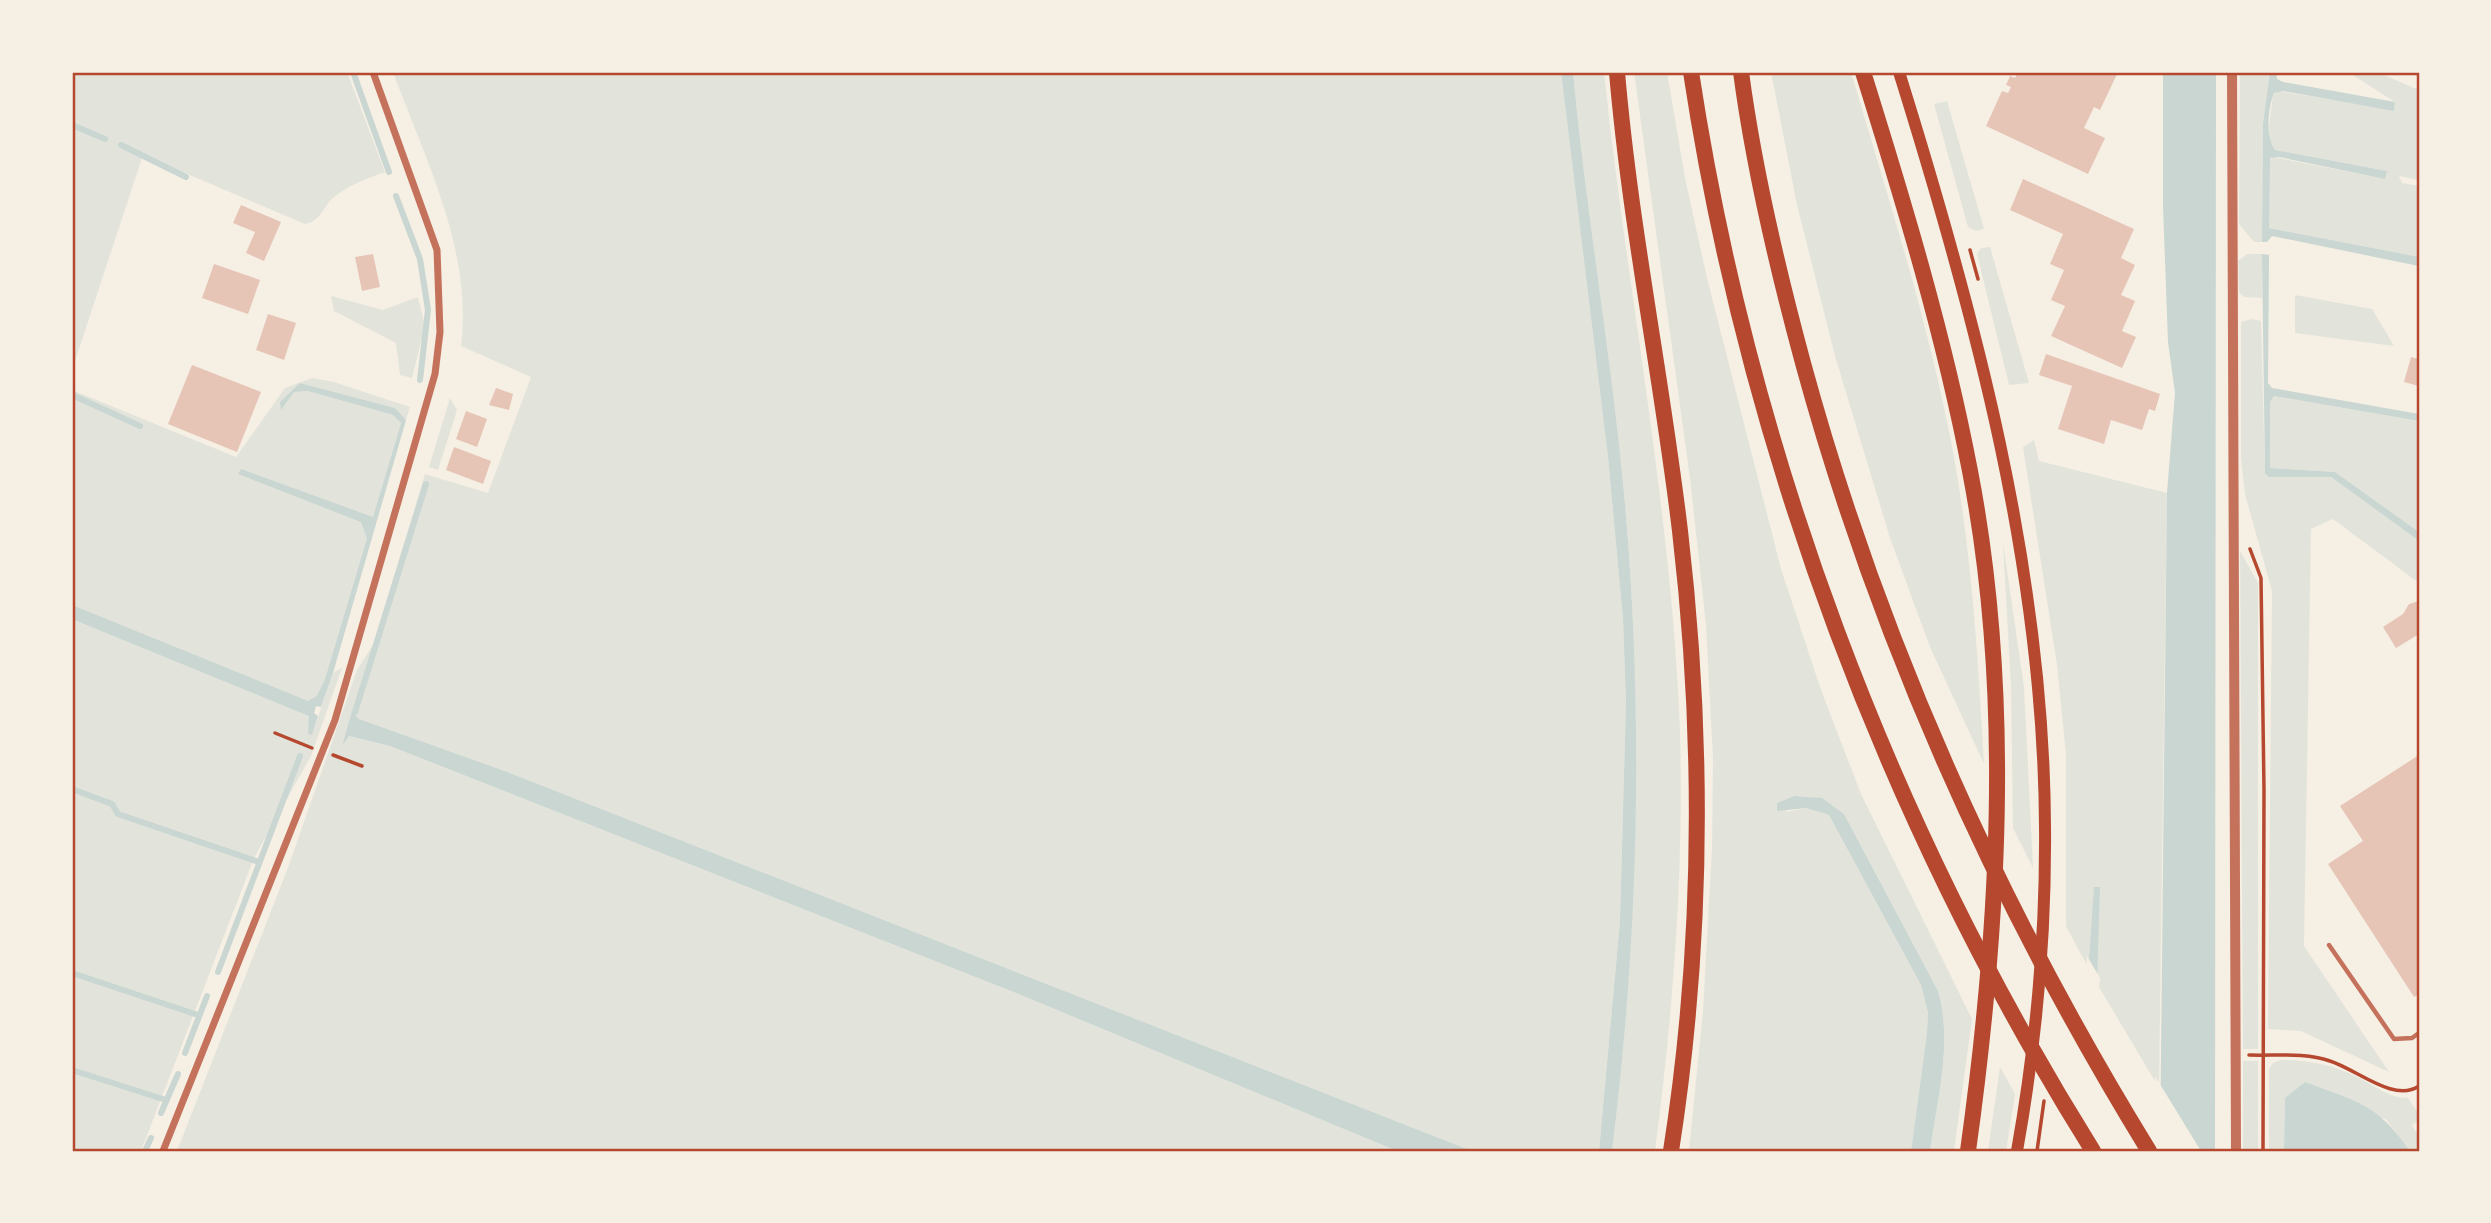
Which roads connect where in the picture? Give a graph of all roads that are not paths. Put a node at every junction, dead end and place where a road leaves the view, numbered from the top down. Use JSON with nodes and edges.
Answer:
{"nodes":[{"id":1,"x":373,"y":72,"type":"edge"},
{"id":2,"x":1617,"y":72,"type":"edge"},
{"id":3,"x":1692,"y":72,"type":"edge"},
{"id":4,"x":1741,"y":72,"type":"edge"},
{"id":5,"x":1863,"y":72,"type":"edge"},
{"id":6,"x":1899,"y":72,"type":"edge"},
{"id":7,"x":2232,"y":72,"type":"edge"},
{"id":8,"x":2329,"y":944,"type":"dead end"},
{"id":9,"x":2419,"y":1033,"type":"edge"},
{"id":10,"x":163,"y":1151,"type":"edge"},
{"id":11,"x":1671,"y":1151,"type":"edge"},
{"id":12,"x":1968,"y":1151,"type":"edge"},
{"id":13,"x":2017,"y":1151,"type":"edge"},
{"id":14,"x":2093,"y":1151,"type":"edge"},
{"id":15,"x":2149,"y":1151,"type":"edge"},
{"id":16,"x":2236,"y":1151,"type":"edge"}],
"edges":[{"from":1,"to":10,"type":"street"},
{"from":2,"to":11,"type":"highway"},
{"from":3,"to":14,"type":"highway"},
{"from":4,"to":15,"type":"highway"},
{"from":5,"to":12,"type":"highway"},
{"from":6,"to":13,"type":"main road"},
{"from":7,"to":16,"type":"street"},
{"from":8,"to":9,"type":"lane"}]}
